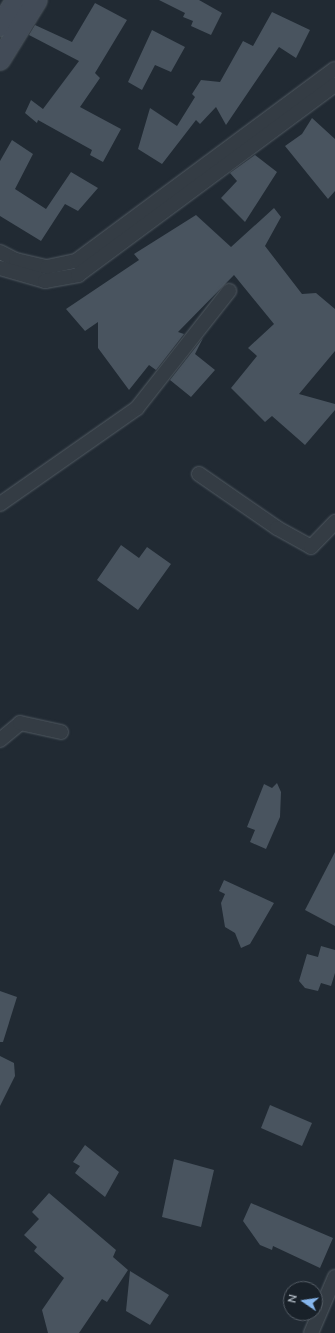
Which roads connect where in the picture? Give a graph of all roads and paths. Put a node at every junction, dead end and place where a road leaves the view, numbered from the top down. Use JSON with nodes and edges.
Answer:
{"nodes":[{"id":1,"x":16,"y":0,"type":"edge"},
{"id":2,"x":37,"y":0,"type":"edge"},
{"id":3,"x":0,"y":26,"type":"edge"},
{"id":4,"x":0,"y":60,"type":"edge"},
{"id":5,"x":335,"y":69,"type":"edge"},
{"id":6,"x":335,"y":85,"type":"edge"},
{"id":7,"x":0,"y":252,"type":"edge"},
{"id":8,"x":0,"y":268,"type":"edge"},
{"id":9,"x":229,"y":291,"type":"dead end"},
{"id":10,"x":199,"y":474,"type":"dead end"},
{"id":11,"x":0,"y":504,"type":"edge"},
{"id":12,"x":335,"y":522,"type":"edge"},
{"id":13,"x":61,"y":732,"type":"dead end"},
{"id":14,"x":0,"y":740,"type":"edge"},
{"id":15,"x":335,"y":1276,"type":"edge"},
{"id":16,"x":311,"y":1333,"type":"edge"}],
"edges":[{"from":1,"to":3,"type":"main road"},
{"from":2,"to":4,"type":"main road"},
{"from":5,"to":7,"type":"street"},
{"from":6,"to":8,"type":"street"},
{"from":9,"to":11,"type":"street"},
{"from":10,"to":12,"type":"street"},
{"from":13,"to":14,"type":"street"},
{"from":15,"to":16,"type":"street"}]}
